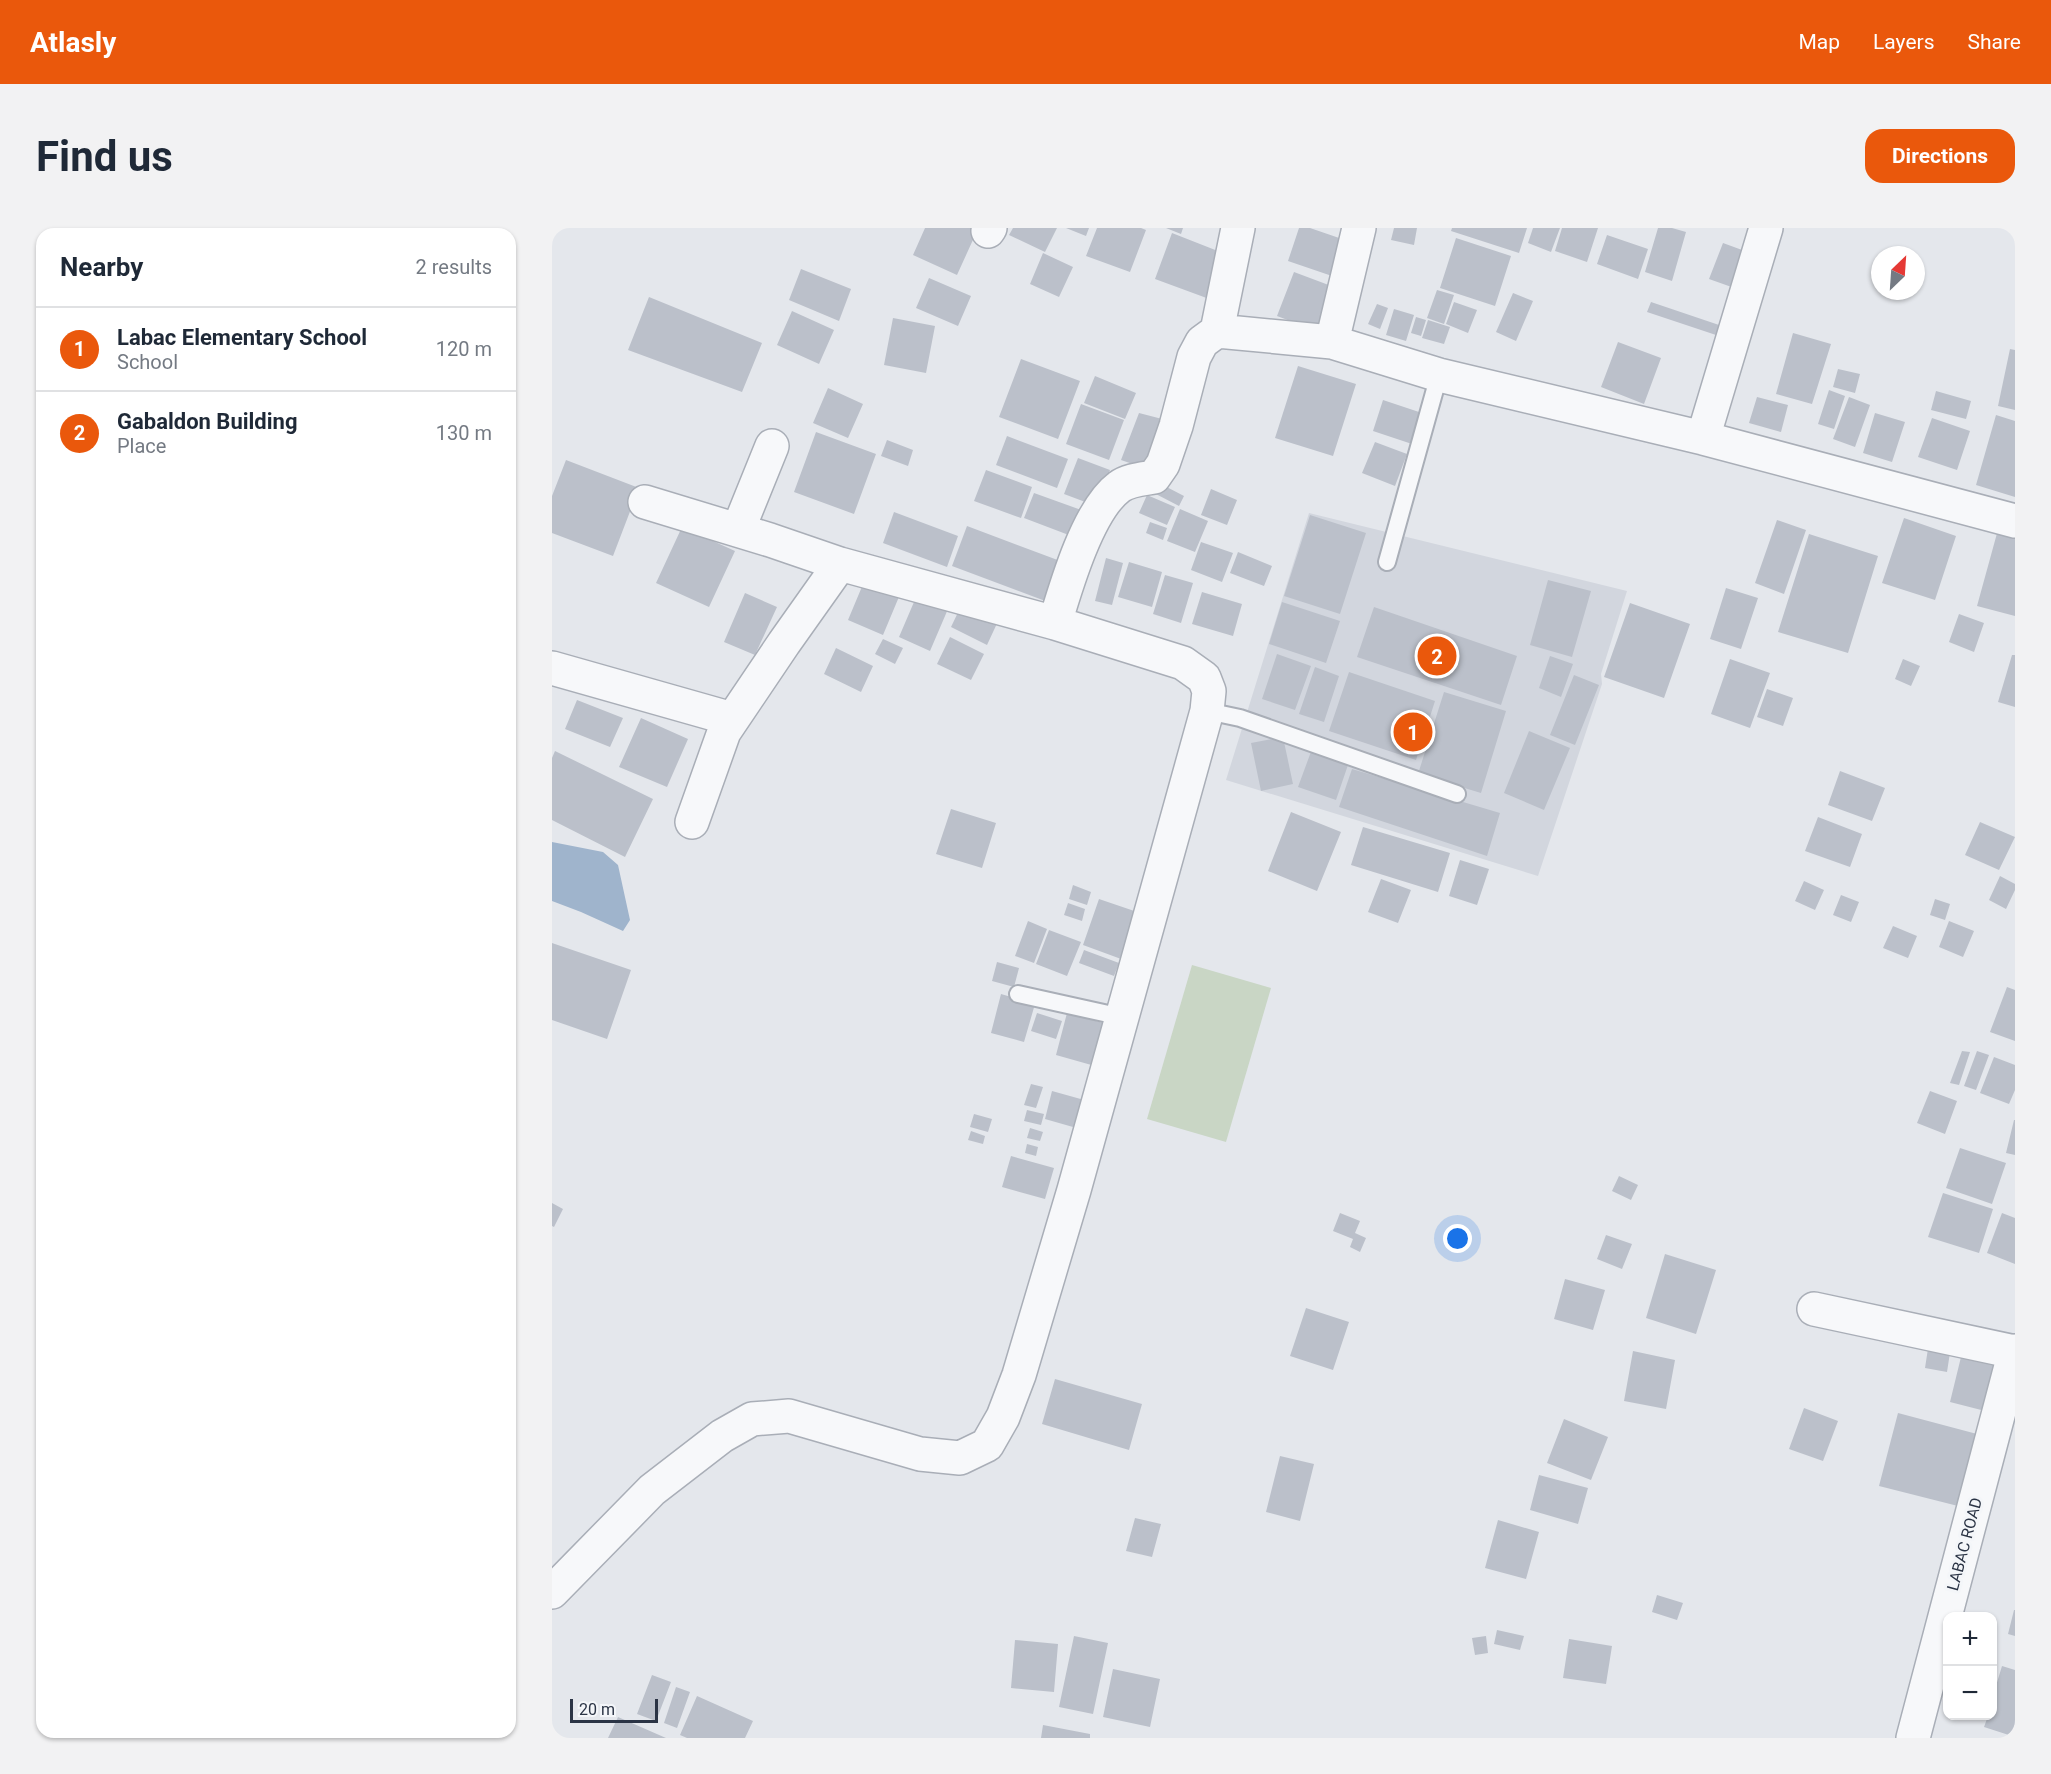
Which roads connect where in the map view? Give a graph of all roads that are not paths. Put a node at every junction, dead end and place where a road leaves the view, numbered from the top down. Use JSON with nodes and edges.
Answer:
{"nodes":[{"id":1,"x":1238,"y":228,"type":"edge"},
{"id":2,"x":1359,"y":228,"type":"edge"},
{"id":3,"x":1766,"y":228,"type":"edge"},
{"id":4,"x":1216,"y":331,"type":"junction"},
{"id":5,"x":1332,"y":342,"type":"junction"},
{"id":6,"x":1439,"y":375,"type":"junction"},
{"id":7,"x":1703,"y":438,"type":"junction"},
{"id":8,"x":772,"y":446,"type":"dead end"},
{"id":9,"x":645,"y":502,"type":"dead end"},
{"id":10,"x":2015,"y":521,"type":"edge"},
{"id":11,"x":738,"y":530,"type":"junction"},
{"id":12,"x":1387,"y":562,"type":"dead end"},
{"id":13,"x":840,"y":564,"type":"junction"},
{"id":14,"x":1055,"y":623,"type":"junction"},
{"id":15,"x":552,"y":668,"type":"edge"},
{"id":16,"x":1207,"y":711,"type":"junction"},
{"id":17,"x":732,"y":719,"type":"junction"},
{"id":18,"x":1456,"y":794,"type":"dead end"},
{"id":19,"x":692,"y":822,"type":"dead end"},
{"id":20,"x":1018,"y":994,"type":"dead end"},
{"id":21,"x":1122,"y":1017,"type":"junction"},
{"id":22,"x":1814,"y":1309,"type":"dead end"},
{"id":23,"x":2015,"y":1351,"type":"edge"},
{"id":24,"x":552,"y":1592,"type":"edge"},
{"id":25,"x":1913,"y":1738,"type":"edge"}],
"edges":[{"from":1,"to":4,"type":"street"},
{"from":2,"to":5,"type":"street"},
{"from":3,"to":7,"type":"street"},
{"from":4,"to":5,"type":"street"},
{"from":4,"to":14,"type":"street"},
{"from":5,"to":6,"type":"street"},
{"from":6,"to":7,"type":"street"},
{"from":6,"to":12,"type":"lane"},
{"from":7,"to":10,"type":"street"},
{"from":8,"to":11,"type":"street"},
{"from":9,"to":11,"type":"street"},
{"from":11,"to":13,"type":"street"},
{"from":13,"to":14,"type":"street"},
{"from":13,"to":17,"type":"street"},
{"from":14,"to":16,"type":"street"},
{"from":15,"to":17,"type":"street"},
{"from":16,"to":18,"type":"lane"},
{"from":16,"to":21,"type":"street"},
{"from":17,"to":19,"type":"street"},
{"from":20,"to":21,"type":"lane"},
{"from":21,"to":24,"type":"street"},
{"from":22,"to":23,"type":"street"},
{"from":23,"to":25,"type":"street","name":"LABAC ROAD"}]}
